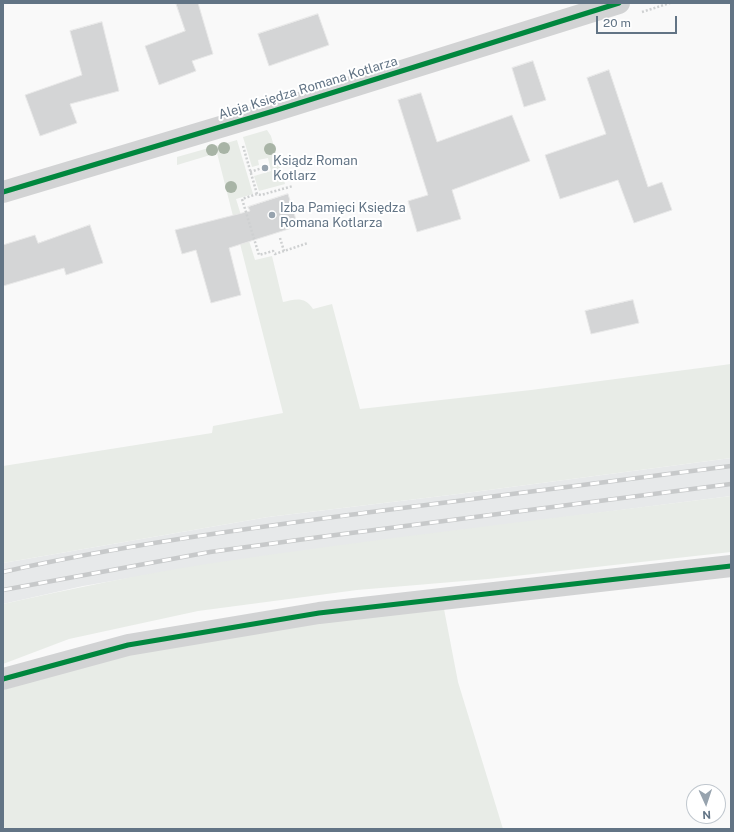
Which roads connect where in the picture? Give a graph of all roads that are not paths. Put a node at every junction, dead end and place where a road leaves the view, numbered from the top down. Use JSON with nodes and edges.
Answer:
{"nodes":[{"id":1,"x":619,"y":3,"type":"edge"},
{"id":2,"x":3,"y":192,"type":"edge"},
{"id":3,"x":731,"y":566,"type":"edge"},
{"id":4,"x":3,"y":679,"type":"edge"}],
"edges":[{"from":1,"to":2,"type":"street","name":"Aleja Księdza Romana Kotlarza"},
{"from":3,"to":4,"type":"street"}]}
